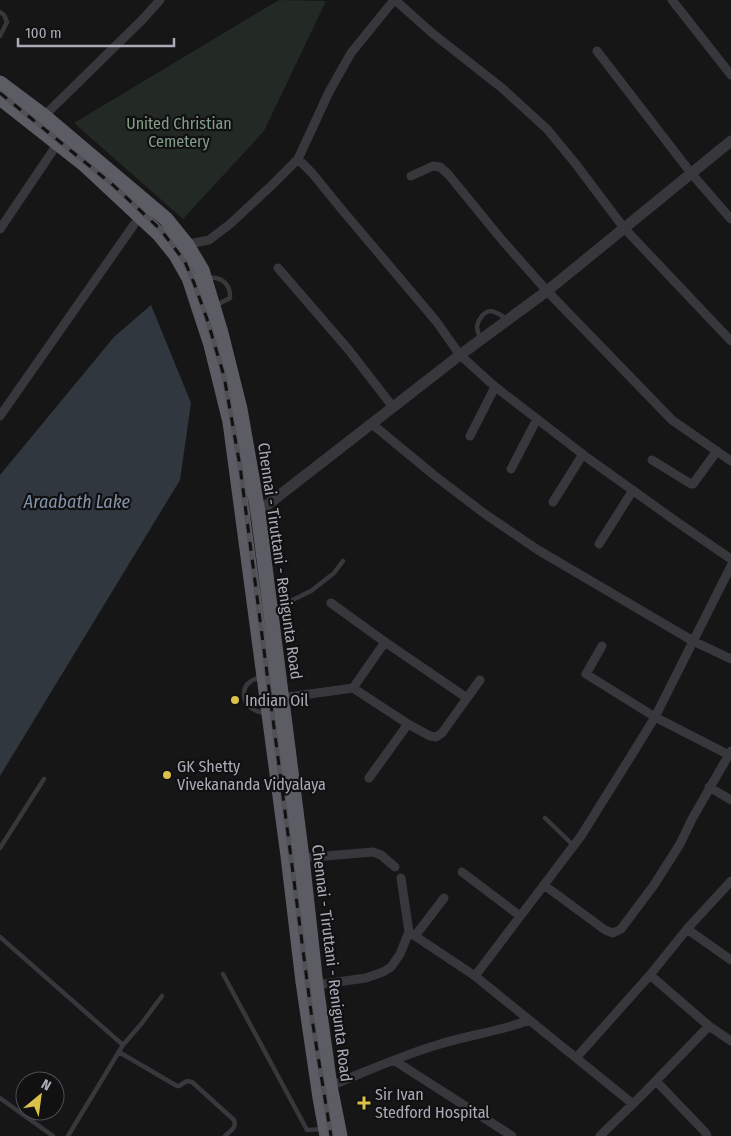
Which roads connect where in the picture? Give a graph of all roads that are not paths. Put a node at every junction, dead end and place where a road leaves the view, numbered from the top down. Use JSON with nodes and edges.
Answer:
{"nodes":[{"id":1,"x":160,"y":0,"type":"edge"},
{"id":2,"x":394,"y":0,"type":"edge"},
{"id":3,"x":672,"y":0,"type":"edge"},
{"id":4,"x":0,"y":12,"type":"edge"},
{"id":5,"x":0,"y":36,"type":"edge"},
{"id":6,"x":596,"y":51,"type":"dead end"},
{"id":7,"x":731,"y":75,"type":"edge"},
{"id":8,"x":0,"y":83,"type":"edge"},
{"id":9,"x":0,"y":98,"type":"edge"},
{"id":10,"x":44,"y":116,"type":"junction"},
{"id":11,"x":731,"y":141,"type":"edge"},
{"id":12,"x":58,"y":143,"type":"junction"},
{"id":13,"x":298,"y":159,"type":"junction"},
{"id":14,"x":691,"y":173,"type":"junction"},
{"id":15,"x":411,"y":176,"type":"dead end"},
{"id":16,"x":140,"y":216,"type":"junction"},
{"id":17,"x":731,"y":219,"type":"edge"},
{"id":18,"x":624,"y":228,"type":"junction"},
{"id":19,"x":0,"y":229,"type":"edge"},
{"id":20,"x":187,"y":245,"type":"junction"},
{"id":21,"x":170,"y":248,"type":"junction"},
{"id":22,"x":278,"y":268,"type":"dead end"},
{"id":23,"x":204,"y":278,"type":"junction"},
{"id":24,"x":547,"y":291,"type":"junction"},
{"id":25,"x":213,"y":307,"type":"junction"},
{"id":26,"x":508,"y":320,"type":"junction"},
{"id":27,"x":481,"y":340,"type":"junction"},
{"id":28,"x":731,"y":341,"type":"edge"},
{"id":29,"x":460,"y":355,"type":"junction"},
{"id":30,"x":495,"y":387,"type":"junction"},
{"id":31,"x":393,"y":407,"type":"junction"},
{"id":32,"x":0,"y":416,"type":"edge"},
{"id":33,"x":537,"y":419,"type":"junction"},
{"id":34,"x":372,"y":424,"type":"junction"},
{"id":35,"x":470,"y":436,"type":"dead end"},
{"id":36,"x":717,"y":451,"type":"junction"},
{"id":37,"x":583,"y":454,"type":"junction"},
{"id":38,"x":652,"y":460,"type":"dead end"},
{"id":39,"x":731,"y":461,"type":"edge"},
{"id":40,"x":511,"y":469,"type":"dead end"},
{"id":41,"x":633,"y":490,"type":"junction"},
{"id":42,"x":553,"y":502,"type":"dead end"},
{"id":43,"x":258,"y":512,"type":"junction"},
{"id":44,"x":242,"y":514,"type":"junction"},
{"id":45,"x":599,"y":544,"type":"dead end"},
{"id":46,"x":731,"y":559,"type":"edge"},
{"id":47,"x":343,"y":561,"type":"dead end"},
{"id":48,"x":731,"y":566,"type":"edge"},
{"id":49,"x":331,"y":603,"type":"dead end"},
{"id":50,"x":270,"y":611,"type":"junction"},
{"id":51,"x":694,"y":641,"type":"junction"},
{"id":52,"x":386,"y":642,"type":"junction"},
{"id":53,"x":602,"y":646,"type":"dead end"},
{"id":54,"x":731,"y":659,"type":"edge"},
{"id":55,"x":264,"y":676,"type":"junction"},
{"id":56,"x":480,"y":680,"type":"dead end"},
{"id":57,"x":353,"y":688,"type":"junction"},
{"id":58,"x":281,"y":698,"type":"junction"},
{"id":59,"x":467,"y":698,"type":"junction"},
{"id":60,"x":269,"y":716,"type":"junction"},
{"id":61,"x":655,"y":717,"type":"junction"},
{"id":62,"x":408,"y":724,"type":"junction"},
{"id":63,"x":730,"y":753,"type":"edge"},
{"id":64,"x":369,"y":778,"type":"dead end"},
{"id":65,"x":44,"y":779,"type":"dead end"},
{"id":66,"x":709,"y":787,"type":"junction"},
{"id":67,"x":731,"y":800,"type":"edge"},
{"id":68,"x":545,"y":818,"type":"dead end"},
{"id":69,"x":574,"y":846,"type":"junction"},
{"id":70,"x":0,"y":848,"type":"edge"},
{"id":71,"x":302,"y":858,"type":"junction"},
{"id":72,"x":395,"y":867,"type":"dead end"},
{"id":73,"x":462,"y":872,"type":"dead end"},
{"id":74,"x":401,"y":878,"type":"dead end"},
{"id":75,"x":731,"y":881,"type":"edge"},
{"id":76,"x":544,"y":886,"type":"junction"},
{"id":77,"x":444,"y":898,"type":"dead end"},
{"id":78,"x":520,"y":916,"type":"junction"},
{"id":79,"x":686,"y":929,"type":"junction"},
{"id":80,"x":412,"y":934,"type":"junction"},
{"id":81,"x":0,"y":937,"type":"edge"},
{"id":82,"x":731,"y":960,"type":"edge"},
{"id":83,"x":223,"y":974,"type":"dead end"},
{"id":84,"x":650,"y":975,"type":"junction"},
{"id":85,"x":475,"y":976,"type":"junction"},
{"id":86,"x":316,"y":985,"type":"junction"},
{"id":87,"x":162,"y":996,"type":"dead end"},
{"id":88,"x":529,"y":1020,"type":"junction"},
{"id":89,"x":709,"y":1026,"type":"junction"},
{"id":90,"x":731,"y":1041,"type":"edge"},
{"id":91,"x":123,"y":1045,"type":"junction"},
{"id":92,"x":119,"y":1052,"type":"junction"},
{"id":93,"x":576,"y":1058,"type":"junction"},
{"id":94,"x":395,"y":1061,"type":"junction"},
{"id":95,"x":656,"y":1081,"type":"junction"},
{"id":96,"x":330,"y":1086,"type":"junction"},
{"id":97,"x":0,"y":1100,"type":"edge"},
{"id":98,"x":633,"y":1104,"type":"junction"},
{"id":99,"x":326,"y":1133,"type":"edge"},
{"id":100,"x":53,"y":1136,"type":"edge"},
{"id":101,"x":68,"y":1136,"type":"edge"},
{"id":102,"x":225,"y":1136,"type":"edge"},
{"id":103,"x":340,"y":1136,"type":"edge"},
{"id":104,"x":512,"y":1136,"type":"edge"},
{"id":105,"x":600,"y":1136,"type":"edge"},
{"id":106,"x":707,"y":1136,"type":"edge"}],
"edges":[{"from":1,"to":10,"type":"street"},
{"from":2,"to":13,"type":"street"},
{"from":2,"to":18,"type":"street"},
{"from":3,"to":7,"type":"street"},
{"from":4,"to":5,"type":"lane"},
{"from":6,"to":14,"type":"street"},
{"from":8,"to":10,"type":"highway","name":"Chennai - Tiruttani - Renigunta Road"},
{"from":9,"to":12,"type":"highway","name":"Chennai - Tiruttani - Renigunta Road"},
{"from":10,"to":20,"type":"highway","name":"Chennai - Tiruttani - Renigunta Road"},
{"from":11,"to":14,"type":"street"},
{"from":12,"to":16,"type":"highway","name":"Chennai - Tiruttani - Renigunta Road"},
{"from":12,"to":19,"type":"street"},
{"from":13,"to":20,"type":"street"},
{"from":13,"to":29,"type":"street"},
{"from":14,"to":17,"type":"street"},
{"from":14,"to":18,"type":"street"},
{"from":15,"to":24,"type":"street"},
{"from":16,"to":21,"type":"highway","name":"Chennai - Tiruttani - Renigunta Road"},
{"from":16,"to":32,"type":"street"},
{"from":18,"to":24,"type":"street"},
{"from":18,"to":28,"type":"street"},
{"from":20,"to":21,"type":"street"},
{"from":20,"to":23,"type":"highway","name":"Chennai - Tiruttani - Renigunta Road"},
{"from":21,"to":44,"type":"highway","name":"Chennai - Tiruttani - Renigunta Road"},
{"from":22,"to":31,"type":"street"},
{"from":23,"to":25,"type":"highway","name":"Chennai - Tiruttani - Renigunta Road"},
{"from":23,"to":25,"type":"lane"},
{"from":24,"to":26,"type":"street"},
{"from":24,"to":36,"type":"street"},
{"from":25,"to":43,"type":"highway","name":"Chennai - Tiruttani - Renigunta Road"},
{"from":26,"to":27,"type":"street"},
{"from":26,"to":27,"type":"lane"},
{"from":27,"to":29,"type":"street"},
{"from":29,"to":30,"type":"street"},
{"from":29,"to":31,"type":"street"},
{"from":30,"to":33,"type":"street"},
{"from":30,"to":35,"type":"street"},
{"from":31,"to":34,"type":"street"},
{"from":33,"to":37,"type":"street"},
{"from":33,"to":40,"type":"street"},
{"from":34,"to":43,"type":"street"},
{"from":34,"to":51,"type":"street"},
{"from":36,"to":38,"type":"street"},
{"from":36,"to":39,"type":"street"},
{"from":37,"to":41,"type":"street"},
{"from":37,"to":42,"type":"street"},
{"from":41,"to":45,"type":"street"},
{"from":41,"to":46,"type":"street"},
{"from":43,"to":44,"type":"street"},
{"from":43,"to":50,"type":"highway","name":"Chennai - Tiruttani - Renigunta Road"},
{"from":44,"to":55,"type":"highway","name":"Chennai - Tiruttani - Renigunta Road"},
{"from":47,"to":50,"type":"lane"},
{"from":48,"to":51,"type":"street"},
{"from":49,"to":52,"type":"street"},
{"from":50,"to":58,"type":"highway","name":"Chennai - Tiruttani - Renigunta Road"},
{"from":51,"to":54,"type":"street"},
{"from":51,"to":61,"type":"street"},
{"from":52,"to":57,"type":"street"},
{"from":52,"to":59,"type":"street"},
{"from":53,"to":61,"type":"street"},
{"from":55,"to":60,"type":"highway","name":"Chennai - Tiruttani - Renigunta Road"},
{"from":55,"to":60,"type":"lane"},
{"from":56,"to":59,"type":"street"},
{"from":57,"to":58,"type":"street"},
{"from":57,"to":62,"type":"street"},
{"from":58,"to":71,"type":"highway","name":"Chennai - Tiruttani - Renigunta Road"},
{"from":59,"to":62,"type":"street"},
{"from":60,"to":99,"type":"highway","name":"Chennai - Tiruttani - Renigunta Road"},
{"from":61,"to":63,"type":"street"},
{"from":61,"to":69,"type":"street"},
{"from":62,"to":64,"type":"street"},
{"from":63,"to":66,"type":"street"},
{"from":65,"to":70,"type":"lane"},
{"from":66,"to":67,"type":"street"},
{"from":66,"to":76,"type":"street"},
{"from":68,"to":69,"type":"lane"},
{"from":69,"to":76,"type":"street"},
{"from":71,"to":72,"type":"street"},
{"from":71,"to":86,"type":"highway","name":"Chennai - Tiruttani - Renigunta Road"},
{"from":73,"to":78,"type":"street"},
{"from":74,"to":80,"type":"street"},
{"from":75,"to":79,"type":"street"},
{"from":76,"to":78,"type":"street"},
{"from":77,"to":80,"type":"street"},
{"from":78,"to":85,"type":"street"},
{"from":79,"to":82,"type":"street"},
{"from":79,"to":84,"type":"street"},
{"from":80,"to":85,"type":"street"},
{"from":80,"to":86,"type":"street"},
{"from":81,"to":91,"type":"lane"},
{"from":83,"to":99,"type":"lane"},
{"from":84,"to":89,"type":"street"},
{"from":84,"to":93,"type":"street"},
{"from":85,"to":88,"type":"street"},
{"from":86,"to":96,"type":"highway","name":"Chennai - Tiruttani - Renigunta Road"},
{"from":87,"to":91,"type":"lane"},
{"from":88,"to":93,"type":"street"},
{"from":88,"to":94,"type":"street"},
{"from":89,"to":90,"type":"street"},
{"from":89,"to":95,"type":"street"},
{"from":91,"to":92,"type":"lane"},
{"from":92,"to":101,"type":"lane"},
{"from":92,"to":102,"type":"lane"},
{"from":93,"to":98,"type":"street"},
{"from":94,"to":96,"type":"street"},
{"from":94,"to":104,"type":"street"},
{"from":95,"to":98,"type":"street"},
{"from":95,"to":106,"type":"street"},
{"from":96,"to":103,"type":"highway","name":"Chennai - Tiruttani - Renigunta Road"},
{"from":97,"to":100,"type":"lane"},
{"from":98,"to":105,"type":"street"}]}
